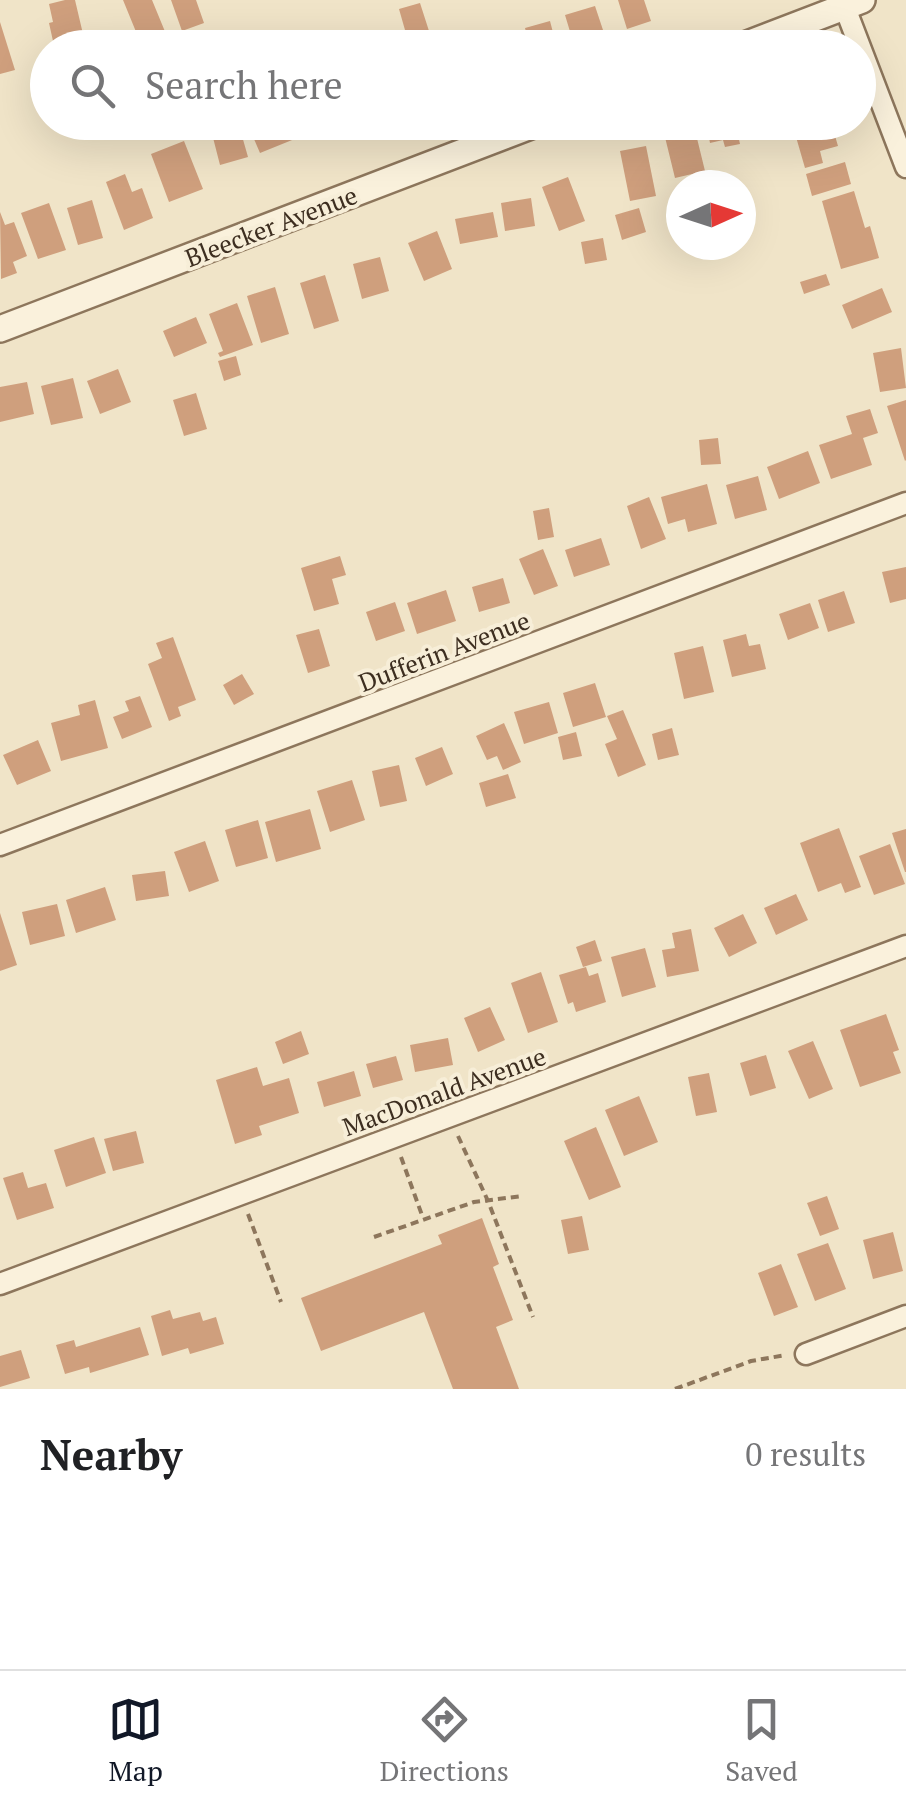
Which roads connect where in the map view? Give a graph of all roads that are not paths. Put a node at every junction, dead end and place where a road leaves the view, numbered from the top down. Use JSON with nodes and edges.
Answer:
{"nodes":[{"id":1,"x":850,"y":2,"type":"edge"},
{"id":2,"x":782,"y":30,"type":"edge"},
{"id":3,"x":860,"y":30,"type":"edge"},
{"id":4,"x":876,"y":79,"type":"edge"},
{"id":5,"x":494,"y":140,"type":"edge"},
{"id":6,"x":906,"y":167,"type":"edge"},
{"id":7,"x":0,"y":329,"type":"edge"},
{"id":8,"x":906,"y":503,"type":"edge"},
{"id":9,"x":0,"y":845,"type":"edge"},
{"id":10,"x":906,"y":946,"type":"edge"},
{"id":11,"x":0,"y":1284,"type":"edge"},
{"id":12,"x":906,"y":1316,"type":"edge"},
{"id":13,"x":806,"y":1354,"type":"road end"}],
"edges":[{"from":1,"to":2,"type":"street"},
{"from":1,"to":3,"type":"street"},
{"from":4,"to":6,"type":"street"},
{"from":5,"to":7,"type":"street","name":"Bleecker Avenue"},
{"from":8,"to":9,"type":"street","name":"Dufferin Avenue"},
{"from":10,"to":11,"type":"street","name":"MacDonald Avenue"},
{"from":12,"to":13,"type":"street"}]}
